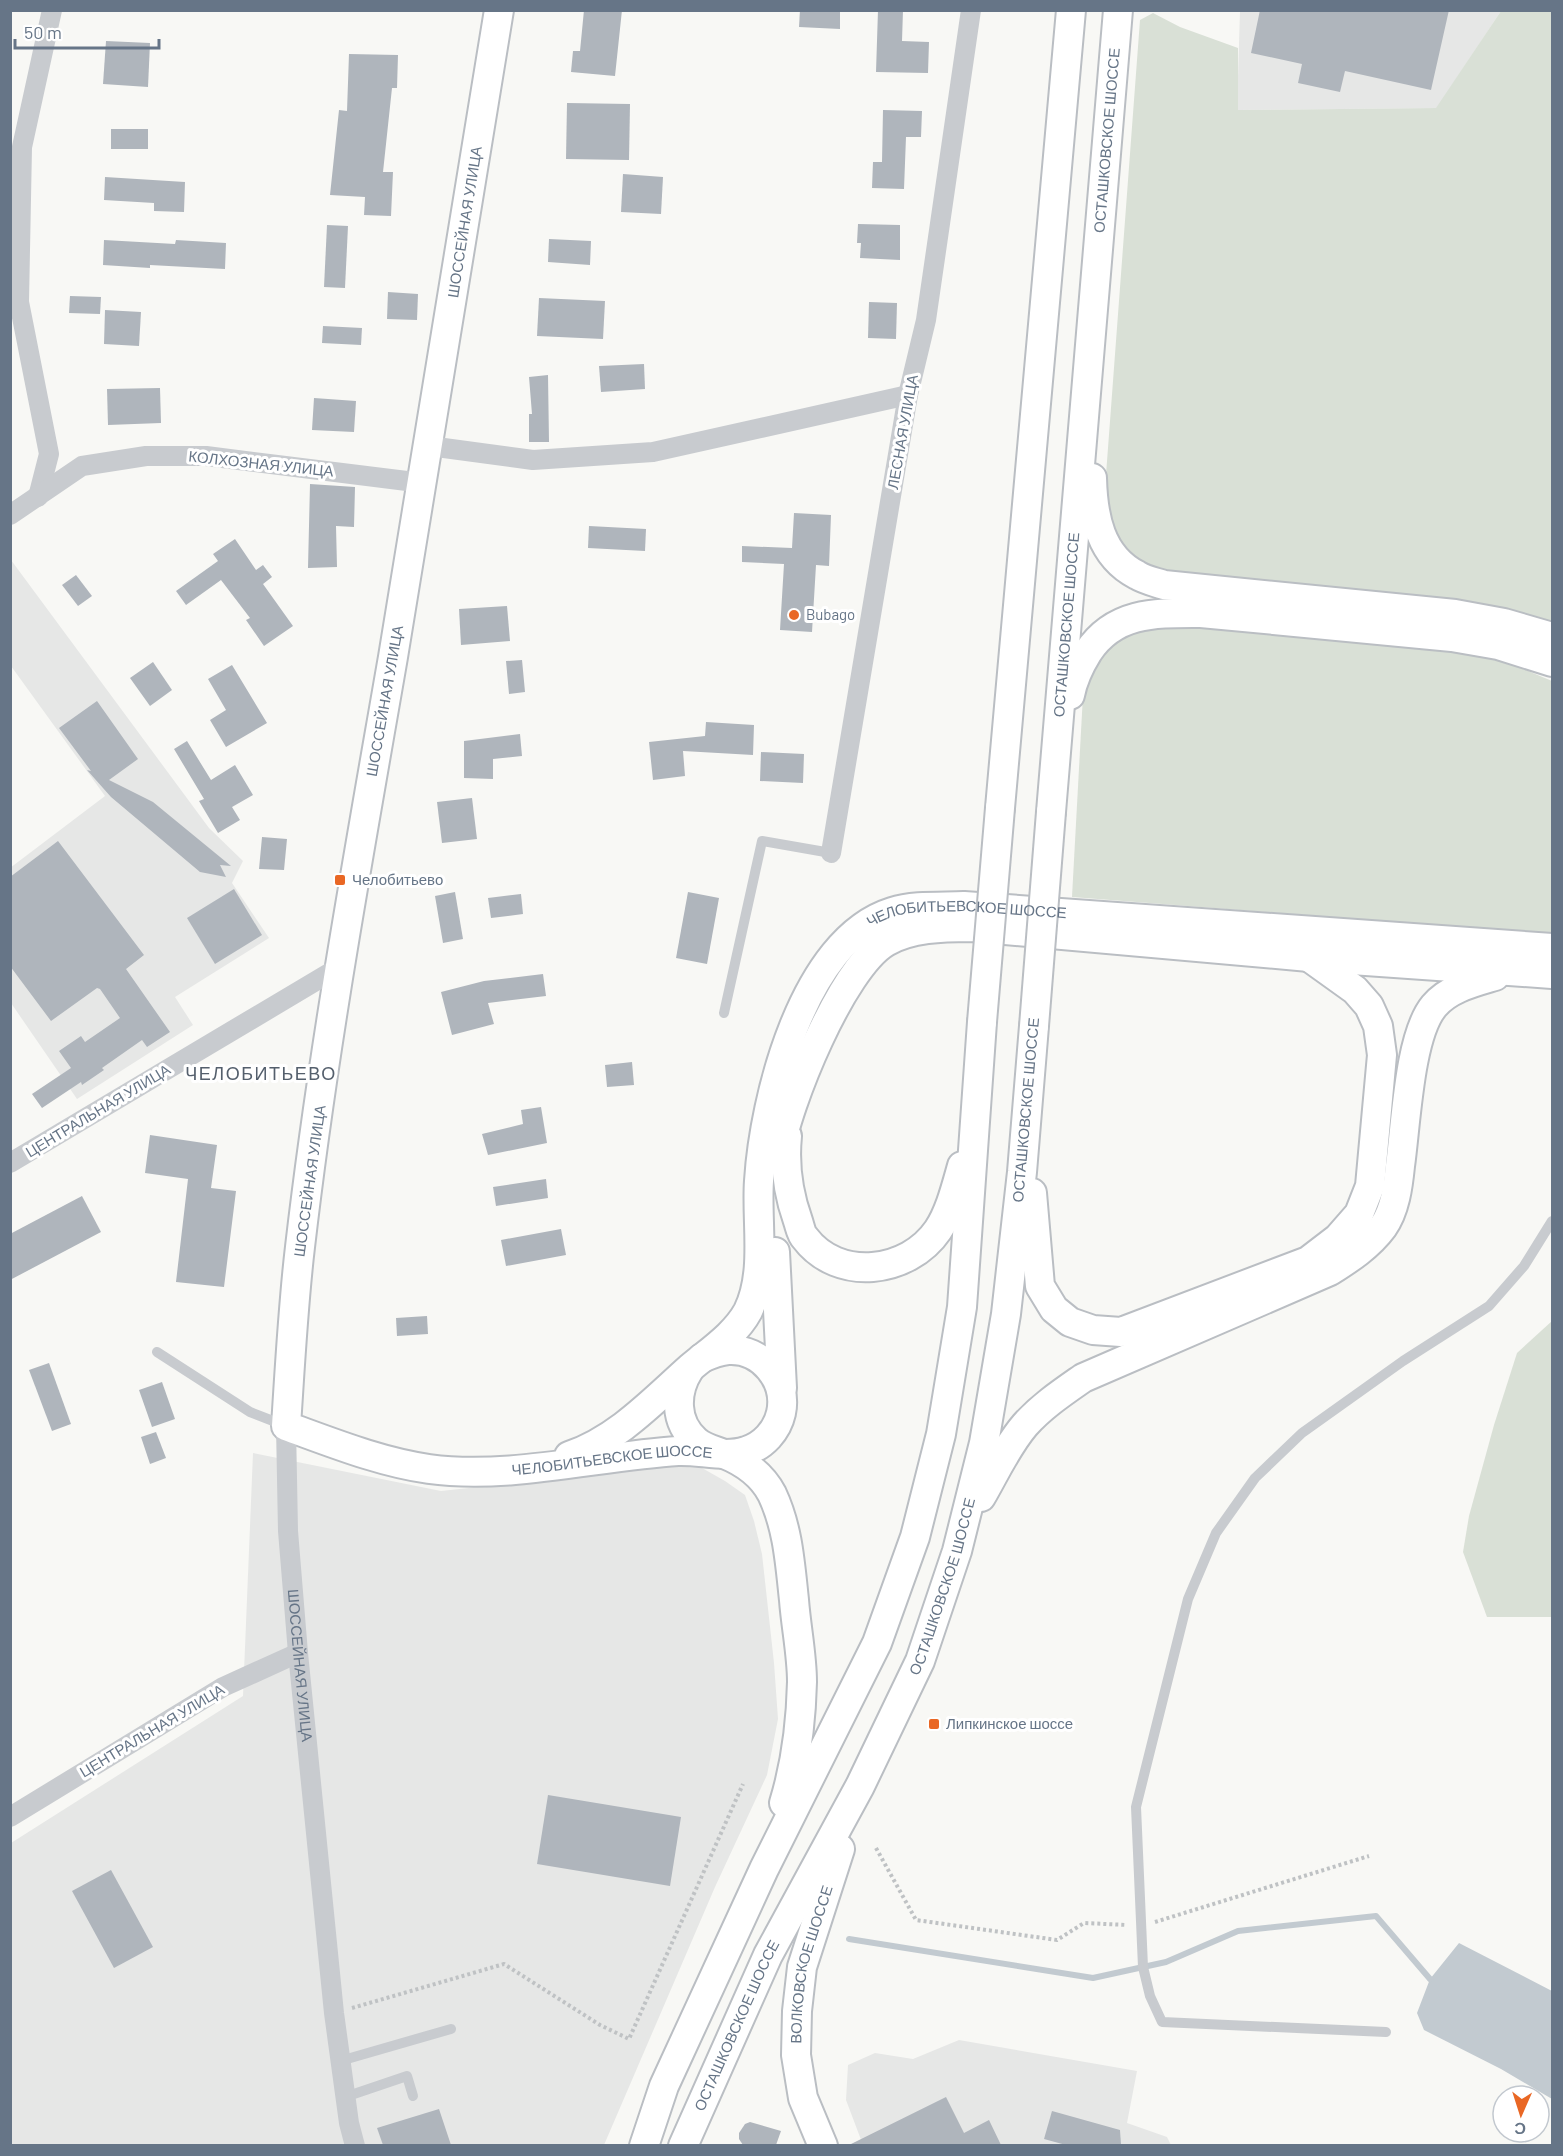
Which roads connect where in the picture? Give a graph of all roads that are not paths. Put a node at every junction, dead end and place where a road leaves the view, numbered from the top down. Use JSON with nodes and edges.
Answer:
{"nodes":[{"id":1,"x":52,"y":10,"type":"edge"},
{"id":2,"x":499,"y":10,"type":"edge"},
{"id":3,"x":971,"y":10,"type":"edge"},
{"id":4,"x":1071,"y":10,"type":"edge"},
{"id":5,"x":1118,"y":10,"type":"edge"},
{"id":6,"x":1088,"y":376,"type":"junction"},
{"id":7,"x":908,"y":395,"type":"junction"},
{"id":8,"x":429,"y":446,"type":"junction"},
{"id":9,"x":49,"y":454,"type":"junction"},
{"id":10,"x":82,"y":466,"type":"junction"},
{"id":11,"x":423,"y":483,"type":"junction"},
{"id":12,"x":38,"y":497,"type":"junction"},
{"id":13,"x":10,"y":515,"type":"edge"},
{"id":14,"x":1552,"y":637,"type":"edge"},
{"id":15,"x":1552,"y":662,"type":"edge"},
{"id":16,"x":1051,"y":812,"type":"junction"},
{"id":17,"x":831,"y":853,"type":"joint"},
{"id":18,"x":1552,"y":948,"type":"edge"},
{"id":19,"x":1309,"y":957,"type":"junction"},
{"id":20,"x":341,"y":966,"type":"junction"},
{"id":21,"x":1508,"y":971,"type":"junction"},
{"id":22,"x":1552,"y":974,"type":"edge"},
{"id":23,"x":724,"y":1013,"type":"dead end"},
{"id":24,"x":801,"y":1079,"type":"junction"},
{"id":25,"x":978,"y":1088,"type":"junction"},
{"id":26,"x":1028,"y":1100,"type":"junction"},
{"id":27,"x":10,"y":1163,"type":"edge"},
{"id":28,"x":1552,"y":1221,"type":"edge"},
{"id":29,"x":157,"y":1352,"type":"dead end"},
{"id":30,"x":697,"y":1363,"type":"junction"},
{"id":31,"x":782,"y":1402,"type":"junction"},
{"id":32,"x":286,"y":1426,"type":"junction"},
{"id":33,"x":722,"y":1453,"type":"junction"},
{"id":34,"x":500,"y":1470,"type":"junction"},
{"id":35,"x":957,"y":1551,"type":"junction"},
{"id":36,"x":298,"y":1653,"type":"junction"},
{"id":37,"x":860,"y":1786,"type":"junction"},
{"id":38,"x":10,"y":1817,"type":"edge"},
{"id":39,"x":764,"y":1869,"type":"junction"},
{"id":40,"x":451,"y":2029,"type":"dead end"},
{"id":41,"x":1386,"y":2032,"type":"dead end"},
{"id":42,"x":340,"y":2061,"type":"junction"},
{"id":43,"x":664,"y":2086,"type":"junction"},
{"id":44,"x":414,"y":2096,"type":"dead end"},
{"id":45,"x":345,"y":2097,"type":"junction"},
{"id":46,"x":355,"y":2145,"type":"edge"},
{"id":47,"x":638,"y":2145,"type":"edge"},
{"id":48,"x":644,"y":2145,"type":"edge"},
{"id":49,"x":683,"y":2145,"type":"edge"},
{"id":50,"x":823,"y":2145,"type":"edge"}],
"edges":[{"from":1,"to":9,"type":"street"},
{"from":2,"to":8,"type":"street","name":"ШОССЕЙНАЯ УЛИЦА"},
{"from":3,"to":7,"type":"street","name":"ЛЕСНАЯ УЛИЦА"},
{"from":4,"to":25,"type":"street","bridge":true},
{"from":5,"to":6,"type":"street","name":"ОСТАШКОВСКОЕ ШОССЕ"},
{"from":6,"to":14,"type":"street"},
{"from":6,"to":16,"type":"street","name":"ОСТАШКОВСКОЕ ШОССЕ"},
{"from":7,"to":8,"type":"street"},
{"from":7,"to":17,"type":"street","name":"ЛЕСНАЯ УЛИЦА"},
{"from":8,"to":11,"type":"street","name":"ШОССЕЙНАЯ УЛИЦА"},
{"from":9,"to":10,"type":"street"},
{"from":9,"to":12,"type":"street"},
{"from":10,"to":11,"type":"street","name":"КОЛХОЗНАЯ УЛИЦА"},
{"from":10,"to":12,"type":"street","name":"КОЛХОЗНАЯ УЛИЦА"},
{"from":11,"to":20,"type":"street","name":"ШОССЕЙНАЯ УЛИЦА"},
{"from":12,"to":13,"type":"street","name":"КОЛХОЗНАЯ УЛИЦА"},
{"from":15,"to":16,"type":"street"},
{"from":16,"to":26,"type":"street","name":"ОСТАШКОВСКОЕ ШОССЕ","bridge":true},
{"from":17,"to":23,"type":"lane"},
{"from":18,"to":30,"type":"street","name":"ЧЕЛОБИТЬЕВСКОЕ ШОССЕ"},
{"from":19,"to":21,"type":"street","name":"ЧЕЛОБИТЬЕВСКОЕ ШОССЕ"},
{"from":19,"to":24,"type":"street","name":"ЧЕЛОБИТЬЕВСКОЕ ШОССЕ"},
{"from":19,"to":26,"type":"street"},
{"from":20,"to":27,"type":"street","name":"ЦЕНТРАЛЬНАЯ УЛИЦА"},
{"from":20,"to":32,"type":"street","name":"ШОССЕЙНАЯ УЛИЦА"},
{"from":21,"to":22,"type":"street","name":"ЧЕЛОБИТЬЕВСКОЕ ШОССЕ"},
{"from":21,"to":35,"type":"street"},
{"from":24,"to":25,"type":"street"},
{"from":24,"to":31,"type":"street","name":"ЧЕЛОБИТЬЕВСКОЕ ШОССЕ"},
{"from":25,"to":39,"type":"street"},
{"from":26,"to":35,"type":"street","name":"ОСТАШКОВСКОЕ ШОССЕ"},
{"from":28,"to":41,"type":"lane"},
{"from":29,"to":32,"type":"lane"},
{"from":30,"to":31,"type":"street","name":"ЧЕЛОБИТЬЕВСКОЕ ШОССЕ"},
{"from":30,"to":33,"type":"street","name":"ЧЕЛОБИТЬЕВСКОЕ ШОССЕ"},
{"from":30,"to":34,"type":"street","name":"ЧЕЛОБИТЬЕВСКОЕ ШОССЕ"},
{"from":31,"to":33,"type":"street","name":"ЧЕЛОБИТЬЕВСКОЕ ШОССЕ"},
{"from":32,"to":34,"type":"street","name":"ЧЕЛОБИТЬЕВСКОЕ ШОССЕ"},
{"from":32,"to":36,"type":"street","name":"ШОССЕЙНАЯ УЛИЦА"},
{"from":33,"to":34,"type":"street","name":"ЧЕЛОБИТЬЕВСКОЕ ШОССЕ"},
{"from":33,"to":39,"type":"street"},
{"from":35,"to":37,"type":"street","name":"ОСТАШКОВСКОЕ ШОССЕ"},
{"from":36,"to":38,"type":"street","name":"ЦЕНТРАЛЬНАЯ УЛИЦА"},
{"from":36,"to":42,"type":"street","name":"ШОССЕЙНАЯ УЛИЦА"},
{"from":37,"to":49,"type":"street","name":"ОСТАШКОВСКОЕ ШОССЕ"},
{"from":37,"to":50,"type":"street","name":"ВОЛКОВСКОЕ ШОССЕ"},
{"from":39,"to":43,"type":"street"},
{"from":40,"to":42,"type":"lane"},
{"from":42,"to":45,"type":"street","name":"ШОССЕЙНАЯ УЛИЦА"},
{"from":43,"to":47,"type":"street"},
{"from":43,"to":48,"type":"street"},
{"from":44,"to":45,"type":"lane"},
{"from":45,"to":46,"type":"street","name":"ШОССЕЙНАЯ УЛИЦА"}]}
